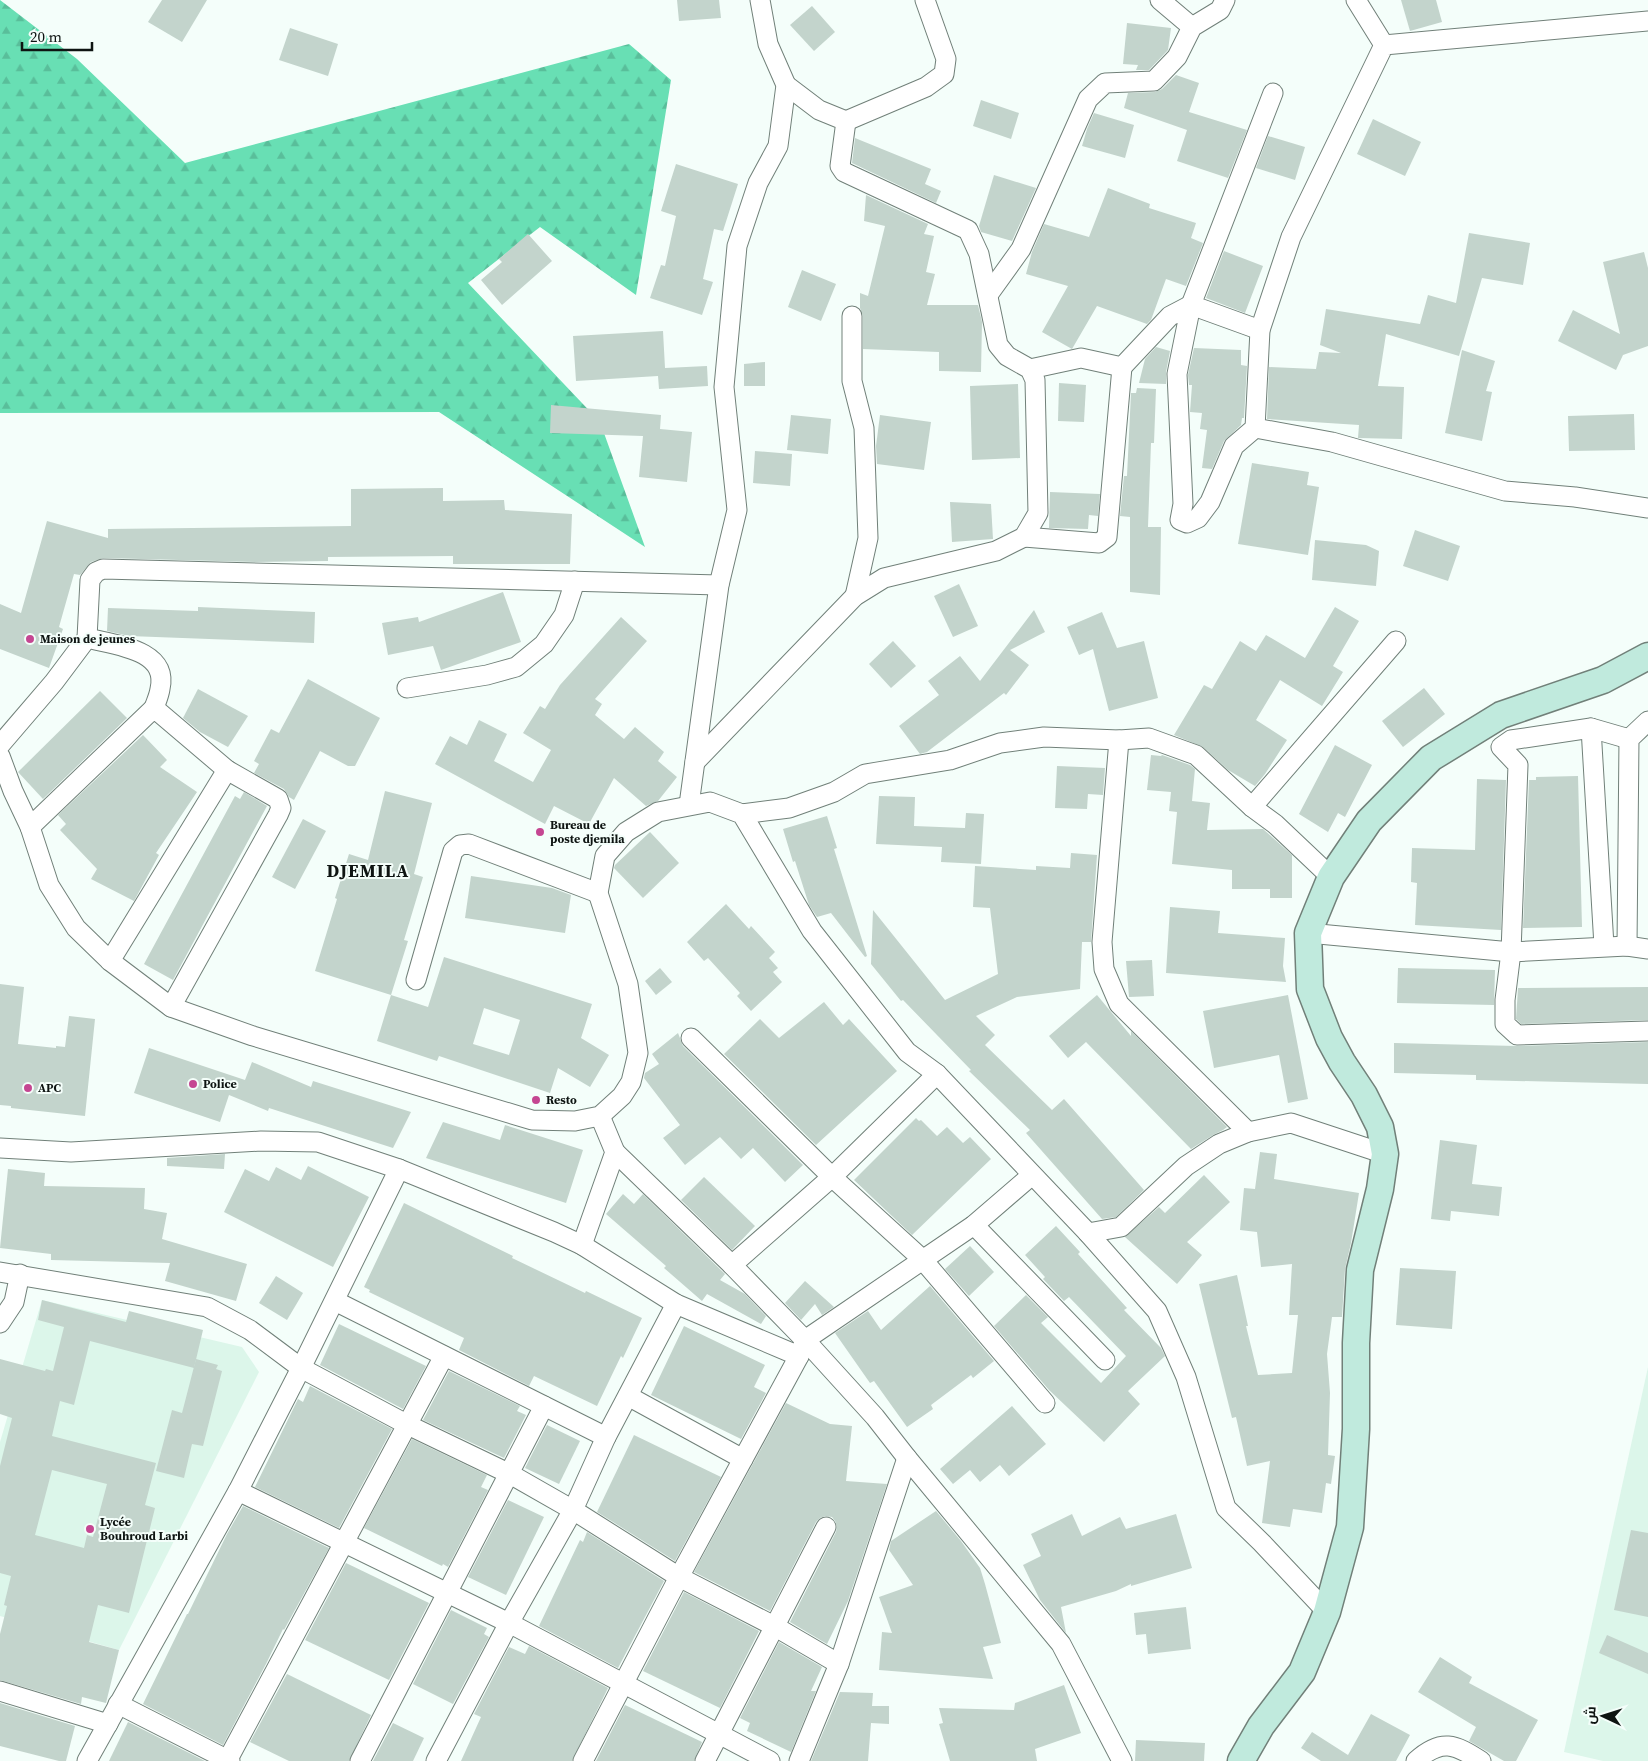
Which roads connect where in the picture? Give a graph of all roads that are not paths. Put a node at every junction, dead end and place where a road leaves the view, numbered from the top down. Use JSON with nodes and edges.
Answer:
{"nodes":[{"id":1,"x":760,"y":0,"type":"edge"},
{"id":2,"x":925,"y":0,"type":"edge"},
{"id":3,"x":1160,"y":0,"type":"edge"},
{"id":4,"x":1225,"y":0,"type":"edge"},
{"id":5,"x":1356,"y":0,"type":"edge"},
{"id":6,"x":1648,"y":21,"type":"edge"},
{"id":7,"x":1192,"y":27,"type":"junction"},
{"id":8,"x":1384,"y":45,"type":"junction"},
{"id":9,"x":786,"y":85,"type":"junction"},
{"id":10,"x":1273,"y":93,"type":"dead end"},
{"id":11,"x":846,"y":121,"type":"junction"},
{"id":12,"x":988,"y":295,"type":"junction"},
{"id":13,"x":1191,"y":305,"type":"junction"},
{"id":14,"x":852,"y":316,"type":"dead end"},
{"id":15,"x":1260,"y":330,"type":"junction"},
{"id":16,"x":1122,"y":367,"type":"junction"},
{"id":17,"x":1030,"y":369,"type":"junction"},
{"id":18,"x":1255,"y":428,"type":"junction"},
{"id":19,"x":1648,"y":508,"type":"edge"},
{"id":20,"x":1024,"y":537,"type":"junction"},
{"id":21,"x":575,"y":581,"type":"junction"},
{"id":22,"x":719,"y":585,"type":"junction"},
{"id":23,"x":855,"y":596,"type":"junction"},
{"id":24,"x":87,"y":638,"type":"junction"},
{"id":25,"x":1396,"y":641,"type":"dead end"},
{"id":26,"x":1648,"y":656,"type":"edge"},
{"id":27,"x":407,"y":688,"type":"dead end"},
{"id":28,"x":154,"y":708,"type":"junction"},
{"id":29,"x":1648,"y":720,"type":"edge"},
{"id":30,"x":1591,"y":728,"type":"junction"},
{"id":31,"x":1629,"y":739,"type":"junction"},
{"id":32,"x":1119,"y":740,"type":"junction"},
{"id":33,"x":0,"y":745,"type":"edge"},
{"id":34,"x":0,"y":756,"type":"edge"},
{"id":35,"x":696,"y":762,"type":"junction"},
{"id":36,"x":227,"y":770,"type":"junction"},
{"id":37,"x":688,"y":805,"type":"junction"},
{"id":38,"x":1252,"y":807,"type":"junction"},
{"id":39,"x":742,"y":814,"type":"junction"},
{"id":40,"x":30,"y":827,"type":"junction"},
{"id":41,"x":1331,"y":877,"type":"junction"},
{"id":42,"x":598,"y":893,"type":"junction"},
{"id":43,"x":1308,"y":933,"type":"junction"},
{"id":44,"x":1604,"y":946,"type":"junction"},
{"id":45,"x":1627,"y":946,"type":"junction"},
{"id":46,"x":1648,"y":949,"type":"edge"},
{"id":47,"x":1511,"y":952,"type":"junction"},
{"id":48,"x":110,"y":961,"type":"junction"},
{"id":49,"x":416,"y":980,"type":"dead end"},
{"id":50,"x":170,"y":1007,"type":"junction"},
{"id":51,"x":1648,"y":1031,"type":"edge"},
{"id":52,"x":691,"y":1038,"type":"dead end"},
{"id":53,"x":936,"y":1074,"type":"junction"},
{"id":54,"x":600,"y":1116,"type":"junction"},
{"id":55,"x":1248,"y":1132,"type":"junction"},
{"id":56,"x":0,"y":1148,"type":"edge"},
{"id":57,"x":615,"y":1152,"type":"junction"},
{"id":58,"x":1385,"y":1154,"type":"junction"},
{"id":59,"x":399,"y":1169,"type":"junction"},
{"id":60,"x":1032,"y":1175,"type":"junction"},
{"id":61,"x":832,"y":1177,"type":"junction"},
{"id":62,"x":974,"y":1225,"type":"junction"},
{"id":63,"x":1088,"y":1233,"type":"junction"},
{"id":64,"x":582,"y":1245,"type":"junction"},
{"id":65,"x":922,"y":1259,"type":"junction"},
{"id":66,"x":732,"y":1265,"type":"junction"},
{"id":67,"x":0,"y":1272,"type":"edge"},
{"id":68,"x":20,"y":1274,"type":"junction"},
{"id":69,"x":335,"y":1301,"type":"junction"},
{"id":70,"x":676,"y":1304,"type":"junction"},
{"id":71,"x":0,"y":1323,"type":"edge"},
{"id":72,"x":802,"y":1348,"type":"junction"},
{"id":73,"x":444,"y":1356,"type":"junction"},
{"id":74,"x":1105,"y":1360,"type":"dead end"},
{"id":75,"x":301,"y":1368,"type":"junction"},
{"id":76,"x":628,"y":1396,"type":"junction"},
{"id":77,"x":1045,"y":1403,"type":"dead end"},
{"id":78,"x":544,"y":1406,"type":"junction"},
{"id":79,"x":408,"y":1424,"type":"junction"},
{"id":80,"x":606,"y":1437,"type":"junction"},
{"id":81,"x":906,"y":1458,"type":"junction"},
{"id":82,"x":743,"y":1459,"type":"junction"},
{"id":83,"x":510,"y":1474,"type":"junction"},
{"id":84,"x":238,"y":1490,"type":"junction"},
{"id":85,"x":573,"y":1510,"type":"junction"},
{"id":86,"x":826,"y":1527,"type":"dead end"},
{"id":87,"x":344,"y":1542,"type":"junction"},
{"id":88,"x":679,"y":1577,"type":"junction"},
{"id":89,"x":447,"y":1592,"type":"junction"},
{"id":90,"x":1327,"y":1612,"type":"junction"},
{"id":91,"x":509,"y":1623,"type":"junction"},
{"id":92,"x":774,"y":1626,"type":"junction"},
{"id":93,"x":839,"y":1664,"type":"junction"},
{"id":94,"x":623,"y":1684,"type":"junction"},
{"id":95,"x":0,"y":1691,"type":"edge"},
{"id":96,"x":118,"y":1704,"type":"junction"},
{"id":97,"x":108,"y":1724,"type":"junction"},
{"id":98,"x":718,"y":1735,"type":"junction"},
{"id":99,"x":87,"y":1761,"type":"edge"},
{"id":100,"x":228,"y":1761,"type":"edge"},
{"id":101,"x":360,"y":1761,"type":"edge"},
{"id":102,"x":436,"y":1761,"type":"edge"},
{"id":103,"x":583,"y":1761,"type":"edge"},
{"id":104,"x":705,"y":1761,"type":"edge"},
{"id":105,"x":770,"y":1761,"type":"edge"},
{"id":106,"x":799,"y":1761,"type":"edge"},
{"id":107,"x":1122,"y":1761,"type":"edge"},
{"id":108,"x":1241,"y":1761,"type":"edge"},
{"id":109,"x":1416,"y":1761,"type":"edge"},
{"id":110,"x":1481,"y":1761,"type":"edge"}],
"edges":[{"from":1,"to":9,"type":"street"},
{"from":2,"to":11,"type":"street"},
{"from":3,"to":7,"type":"street"},
{"from":4,"to":7,"type":"street"},
{"from":5,"to":8,"type":"street"},
{"from":6,"to":8,"type":"street"},
{"from":7,"to":12,"type":"street"},
{"from":8,"to":15,"type":"street"},
{"from":9,"to":11,"type":"street"},
{"from":9,"to":22,"type":"street"},
{"from":10,"to":13,"type":"street"},
{"from":11,"to":12,"type":"street"},
{"from":12,"to":17,"type":"street"},
{"from":13,"to":15,"type":"street"},
{"from":13,"to":16,"type":"street"},
{"from":13,"to":18,"type":"street"},
{"from":14,"to":23,"type":"street"},
{"from":15,"to":18,"type":"street"},
{"from":16,"to":17,"type":"street"},
{"from":16,"to":20,"type":"street"},
{"from":17,"to":20,"type":"street"},
{"from":18,"to":19,"type":"street"},
{"from":20,"to":23,"type":"street"},
{"from":21,"to":22,"type":"street"},
{"from":21,"to":24,"type":"street"},
{"from":21,"to":27,"type":"street"},
{"from":22,"to":35,"type":"street"},
{"from":23,"to":35,"type":"street"},
{"from":24,"to":28,"type":"street"},
{"from":24,"to":33,"type":"street"},
{"from":25,"to":38,"type":"street"},
{"from":26,"to":41,"type":"main road"},
{"from":28,"to":36,"type":"street"},
{"from":28,"to":40,"type":"street"},
{"from":29,"to":31,"type":"street"},
{"from":30,"to":31,"type":"street"},
{"from":30,"to":44,"type":"street"},
{"from":30,"to":47,"type":"street"},
{"from":31,"to":45,"type":"street"},
{"from":32,"to":38,"type":"street"},
{"from":32,"to":39,"type":"street"},
{"from":32,"to":55,"type":"street"},
{"from":34,"to":40,"type":"street"},
{"from":35,"to":37,"type":"street"},
{"from":36,"to":48,"type":"street"},
{"from":36,"to":50,"type":"street"},
{"from":37,"to":39,"type":"street"},
{"from":37,"to":42,"type":"street"},
{"from":38,"to":41,"type":"street"},
{"from":39,"to":53,"type":"street"},
{"from":40,"to":48,"type":"street"},
{"from":41,"to":43,"type":"main road"},
{"from":42,"to":49,"type":"street"},
{"from":42,"to":54,"type":"street"},
{"from":43,"to":47,"type":"street"},
{"from":43,"to":58,"type":"main road"},
{"from":44,"to":45,"type":"street"},
{"from":44,"to":47,"type":"street"},
{"from":45,"to":46,"type":"street"},
{"from":47,"to":51,"type":"street"},
{"from":48,"to":50,"type":"street"},
{"from":50,"to":54,"type":"street"},
{"from":52,"to":61,"type":"street"},
{"from":53,"to":60,"type":"street"},
{"from":53,"to":61,"type":"street"},
{"from":54,"to":57,"type":"street"},
{"from":55,"to":58,"type":"street"},
{"from":55,"to":63,"type":"street"},
{"from":56,"to":59,"type":"street"},
{"from":57,"to":64,"type":"street"},
{"from":57,"to":66,"type":"street"},
{"from":58,"to":90,"type":"main road"},
{"from":59,"to":64,"type":"street"},
{"from":59,"to":69,"type":"street"},
{"from":60,"to":62,"type":"street"},
{"from":60,"to":63,"type":"street"},
{"from":61,"to":65,"type":"street"},
{"from":61,"to":66,"type":"street"},
{"from":62,"to":65,"type":"street"},
{"from":62,"to":74,"type":"street"},
{"from":63,"to":90,"type":"street"},
{"from":64,"to":70,"type":"street"},
{"from":65,"to":72,"type":"street"},
{"from":65,"to":77,"type":"street"},
{"from":66,"to":72,"type":"street"},
{"from":67,"to":68,"type":"street"},
{"from":68,"to":71,"type":"street"},
{"from":68,"to":75,"type":"street"},
{"from":69,"to":73,"type":"street"},
{"from":69,"to":75,"type":"street"},
{"from":70,"to":72,"type":"street"},
{"from":70,"to":76,"type":"street"},
{"from":72,"to":81,"type":"street"},
{"from":72,"to":82,"type":"street"},
{"from":73,"to":78,"type":"street"},
{"from":73,"to":79,"type":"street"},
{"from":75,"to":79,"type":"street"},
{"from":75,"to":84,"type":"street"},
{"from":76,"to":80,"type":"street"},
{"from":76,"to":82,"type":"street"},
{"from":78,"to":80,"type":"street"},
{"from":78,"to":83,"type":"street"},
{"from":79,"to":83,"type":"street"},
{"from":79,"to":87,"type":"street"},
{"from":80,"to":85,"type":"street"},
{"from":81,"to":93,"type":"street"},
{"from":81,"to":107,"type":"street"},
{"from":82,"to":88,"type":"street"},
{"from":83,"to":85,"type":"street"},
{"from":83,"to":89,"type":"street"},
{"from":84,"to":87,"type":"street"},
{"from":84,"to":96,"type":"street"},
{"from":85,"to":88,"type":"street"},
{"from":85,"to":91,"type":"street"},
{"from":86,"to":92,"type":"street"},
{"from":87,"to":89,"type":"street"},
{"from":87,"to":100,"type":"street"},
{"from":88,"to":92,"type":"street"},
{"from":88,"to":94,"type":"street"},
{"from":89,"to":91,"type":"street"},
{"from":89,"to":101,"type":"street"},
{"from":90,"to":108,"type":"main road"},
{"from":91,"to":94,"type":"street"},
{"from":91,"to":102,"type":"street"},
{"from":92,"to":93,"type":"street"},
{"from":92,"to":98,"type":"street"},
{"from":93,"to":106,"type":"street"},
{"from":94,"to":98,"type":"street"},
{"from":94,"to":103,"type":"street"},
{"from":95,"to":97,"type":"street"},
{"from":96,"to":97,"type":"street"},
{"from":96,"to":100,"type":"street"},
{"from":97,"to":99,"type":"street"},
{"from":98,"to":104,"type":"street"},
{"from":98,"to":105,"type":"street"},
{"from":109,"to":110,"type":"street"}]}
